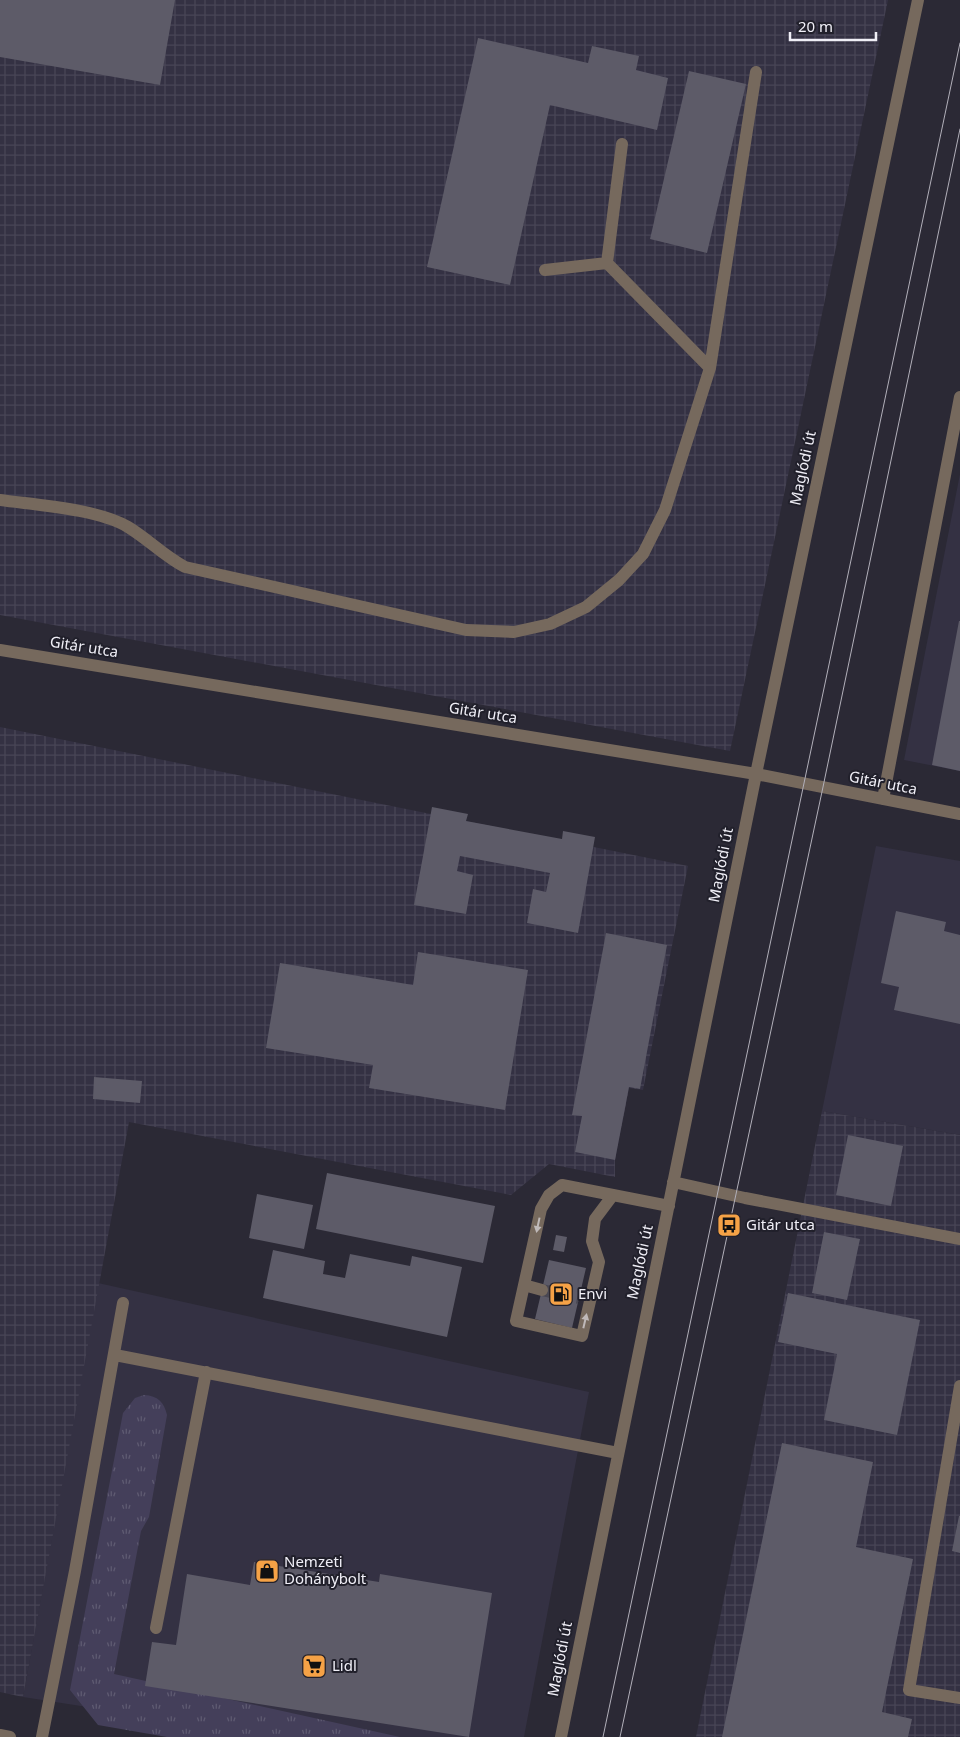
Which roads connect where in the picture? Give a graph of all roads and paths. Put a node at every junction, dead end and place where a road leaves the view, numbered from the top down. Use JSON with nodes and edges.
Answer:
{"nodes":[{"id":1,"x":918,"y":0,"type":"edge"},
{"id":2,"x":756,"y":72,"type":"dead end"},
{"id":3,"x":622,"y":144,"type":"dead end"},
{"id":4,"x":606,"y":264,"type":"junction"},
{"id":5,"x":545,"y":270,"type":"dead end"},
{"id":6,"x":710,"y":368,"type":"junction"},
{"id":7,"x":960,"y":396,"type":"edge"},
{"id":8,"x":0,"y":500,"type":"edge"},
{"id":9,"x":0,"y":650,"type":"edge"},
{"id":10,"x":756,"y":774,"type":"junction"},
{"id":11,"x":883,"y":799,"type":"junction"},
{"id":12,"x":960,"y":814,"type":"edge"},
{"id":13,"x":673,"y":1182,"type":"junction"},
{"id":14,"x":613,"y":1195,"type":"junction"},
{"id":15,"x":669,"y":1206,"type":"junction"},
{"id":16,"x":960,"y":1239,"type":"edge"},
{"id":17,"x":524,"y":1285,"type":"junction"},
{"id":18,"x":542,"y":1290,"type":"tunnel mouth"},
{"id":19,"x":123,"y":1303,"type":"dead end"},
{"id":20,"x":115,"y":1354,"type":"junction"},
{"id":21,"x":206,"y":1372,"type":"junction"},
{"id":22,"x":960,"y":1386,"type":"edge"},
{"id":23,"x":618,"y":1453,"type":"junction"},
{"id":24,"x":156,"y":1628,"type":"dead end"},
{"id":25,"x":960,"y":1698,"type":"edge"},
{"id":26,"x":0,"y":1735,"type":"edge"},
{"id":27,"x":10,"y":1737,"type":"edge"},
{"id":28,"x":42,"y":1737,"type":"edge"},
{"id":29,"x":561,"y":1737,"type":"edge"}],
"edges":[{"from":1,"to":10,"type":"street","name":"Maglódi út"},
{"from":2,"to":6,"type":"street"},
{"from":3,"to":4,"type":"street"},
{"from":4,"to":5,"type":"street"},
{"from":4,"to":6,"type":"street"},
{"from":6,"to":8,"type":"street"},
{"from":7,"to":11,"type":"street"},
{"from":9,"to":10,"type":"street","name":"Gitár utca"},
{"from":10,"to":11,"type":"street","name":"Gitár utca"},
{"from":10,"to":13,"type":"street","name":"Maglódi út"},
{"from":11,"to":12,"type":"street","name":"Gitár utca"},
{"from":13,"to":15,"type":"street","name":"Maglódi út"},
{"from":13,"to":16,"type":"street"},
{"from":14,"to":15,"type":"street"},
{"from":14,"to":17,"type":"street","one_way":true},
{"from":17,"to":14,"type":"street","one_way":true},
{"from":15,"to":23,"type":"street","name":"Maglódi út"},
{"from":17,"to":18,"type":"street"},
{"from":19,"to":20,"type":"street"},
{"from":20,"to":21,"type":"street"},
{"from":20,"to":28,"type":"street"},
{"from":21,"to":23,"type":"street"},
{"from":21,"to":24,"type":"street"},
{"from":22,"to":25,"type":"street"},
{"from":23,"to":29,"type":"street","name":"Maglódi út"},
{"from":26,"to":27,"type":"street"}]}
